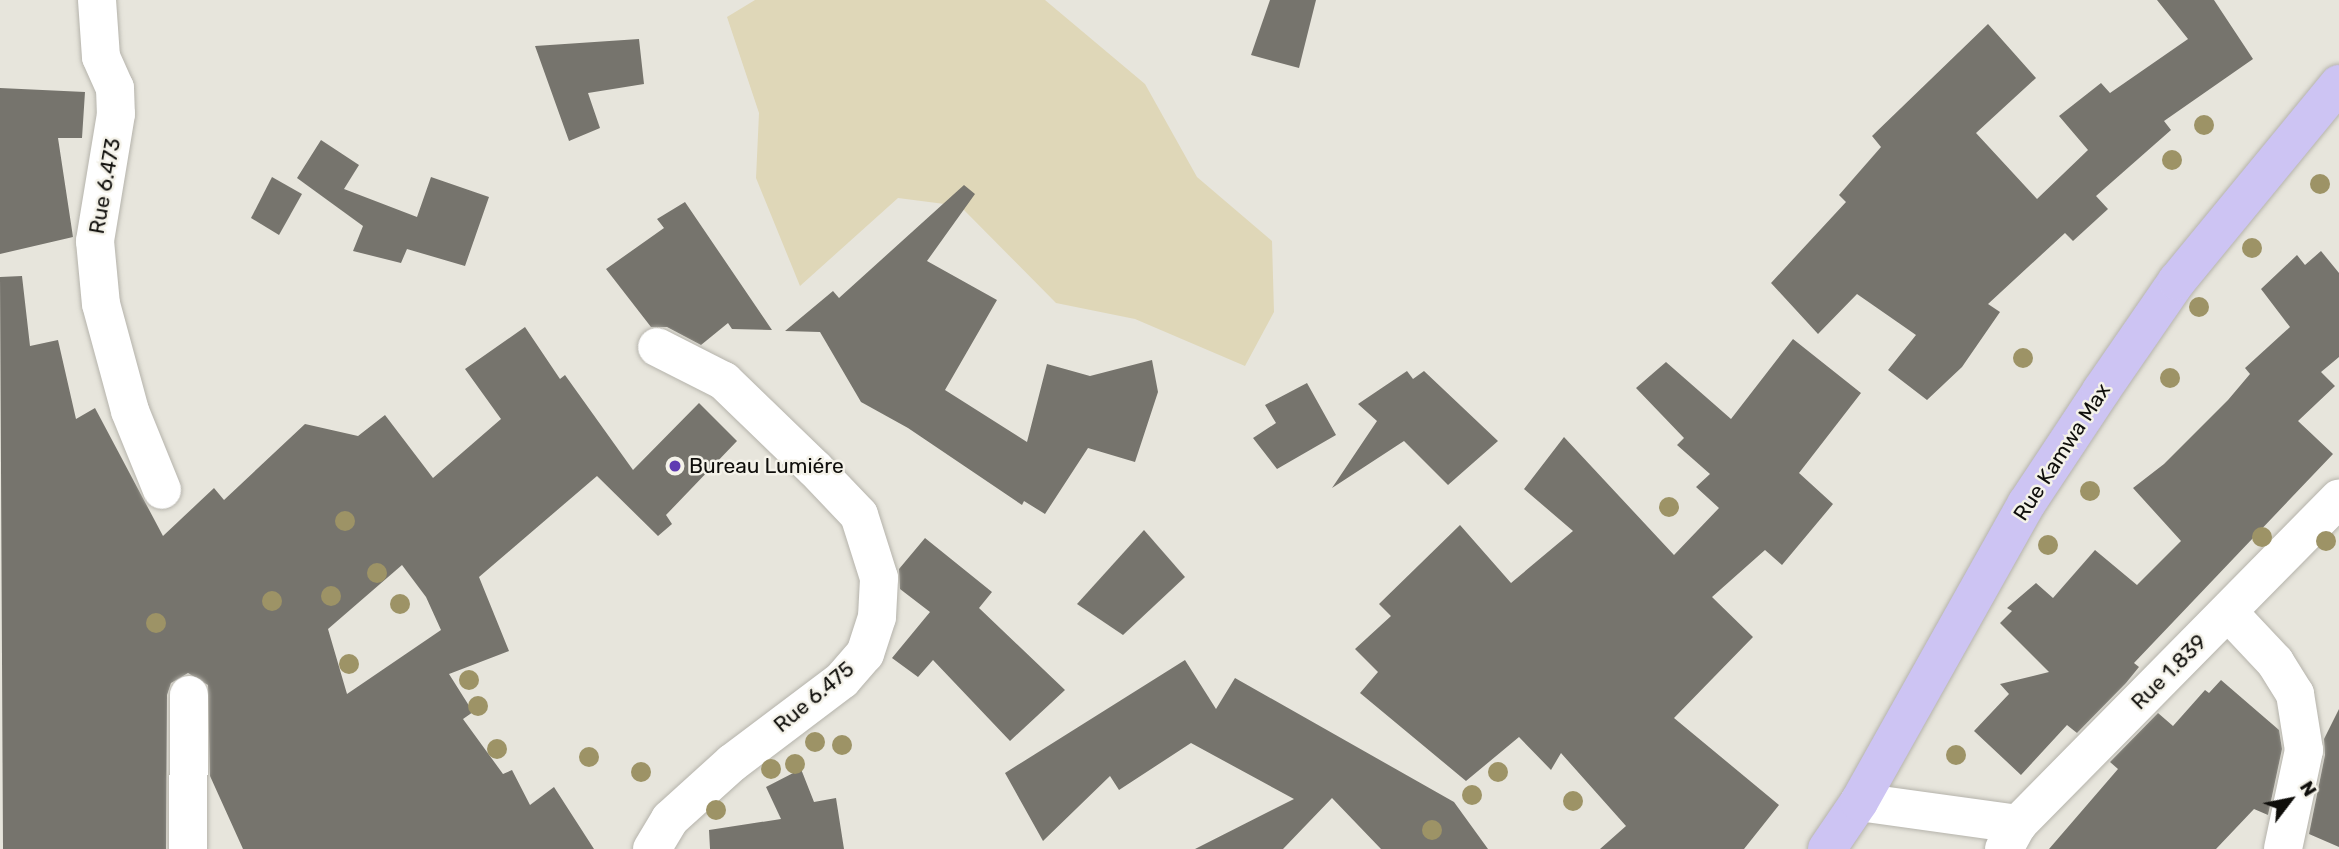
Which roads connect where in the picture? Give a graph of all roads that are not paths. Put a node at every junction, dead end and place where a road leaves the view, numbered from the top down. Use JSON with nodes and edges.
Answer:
{"nodes":[{"id":1,"x":97,"y":0,"type":"edge"},
{"id":2,"x":2339,"y":84,"type":"edge"},
{"id":3,"x":657,"y":347,"type":"dead end"},
{"id":4,"x":162,"y":490,"type":"dead end"},
{"id":5,"x":2339,"y":499,"type":"edge"},
{"id":6,"x":2228,"y":612,"type":"junction"},
{"id":7,"x":189,"y":695,"type":"dead end"},
{"id":8,"x":1859,"y":802,"type":"junction"},
{"id":9,"x":2011,"y":836,"type":"edge"},
{"id":10,"x":188,"y":849,"type":"edge"},
{"id":11,"x":652,"y":849,"type":"edge"},
{"id":12,"x":1827,"y":849,"type":"edge"},
{"id":13,"x":2283,"y":849,"type":"edge"}],
"edges":[{"from":1,"to":4,"type":"street","name":"Rue 6.473"},
{"from":2,"to":8,"type":"main road","name":"Rue Kamwa Max"},
{"from":3,"to":11,"type":"street","name":"Rue 6.475"},
{"from":5,"to":6,"type":"street","name":"Rue 1.839"},
{"from":6,"to":9,"type":"street","name":"Rue 1.839"},
{"from":6,"to":13,"type":"street"},
{"from":7,"to":10,"type":"street"},
{"from":8,"to":9,"type":"street"},
{"from":8,"to":12,"type":"main road","name":"Rue Kamwa Max"}]}
